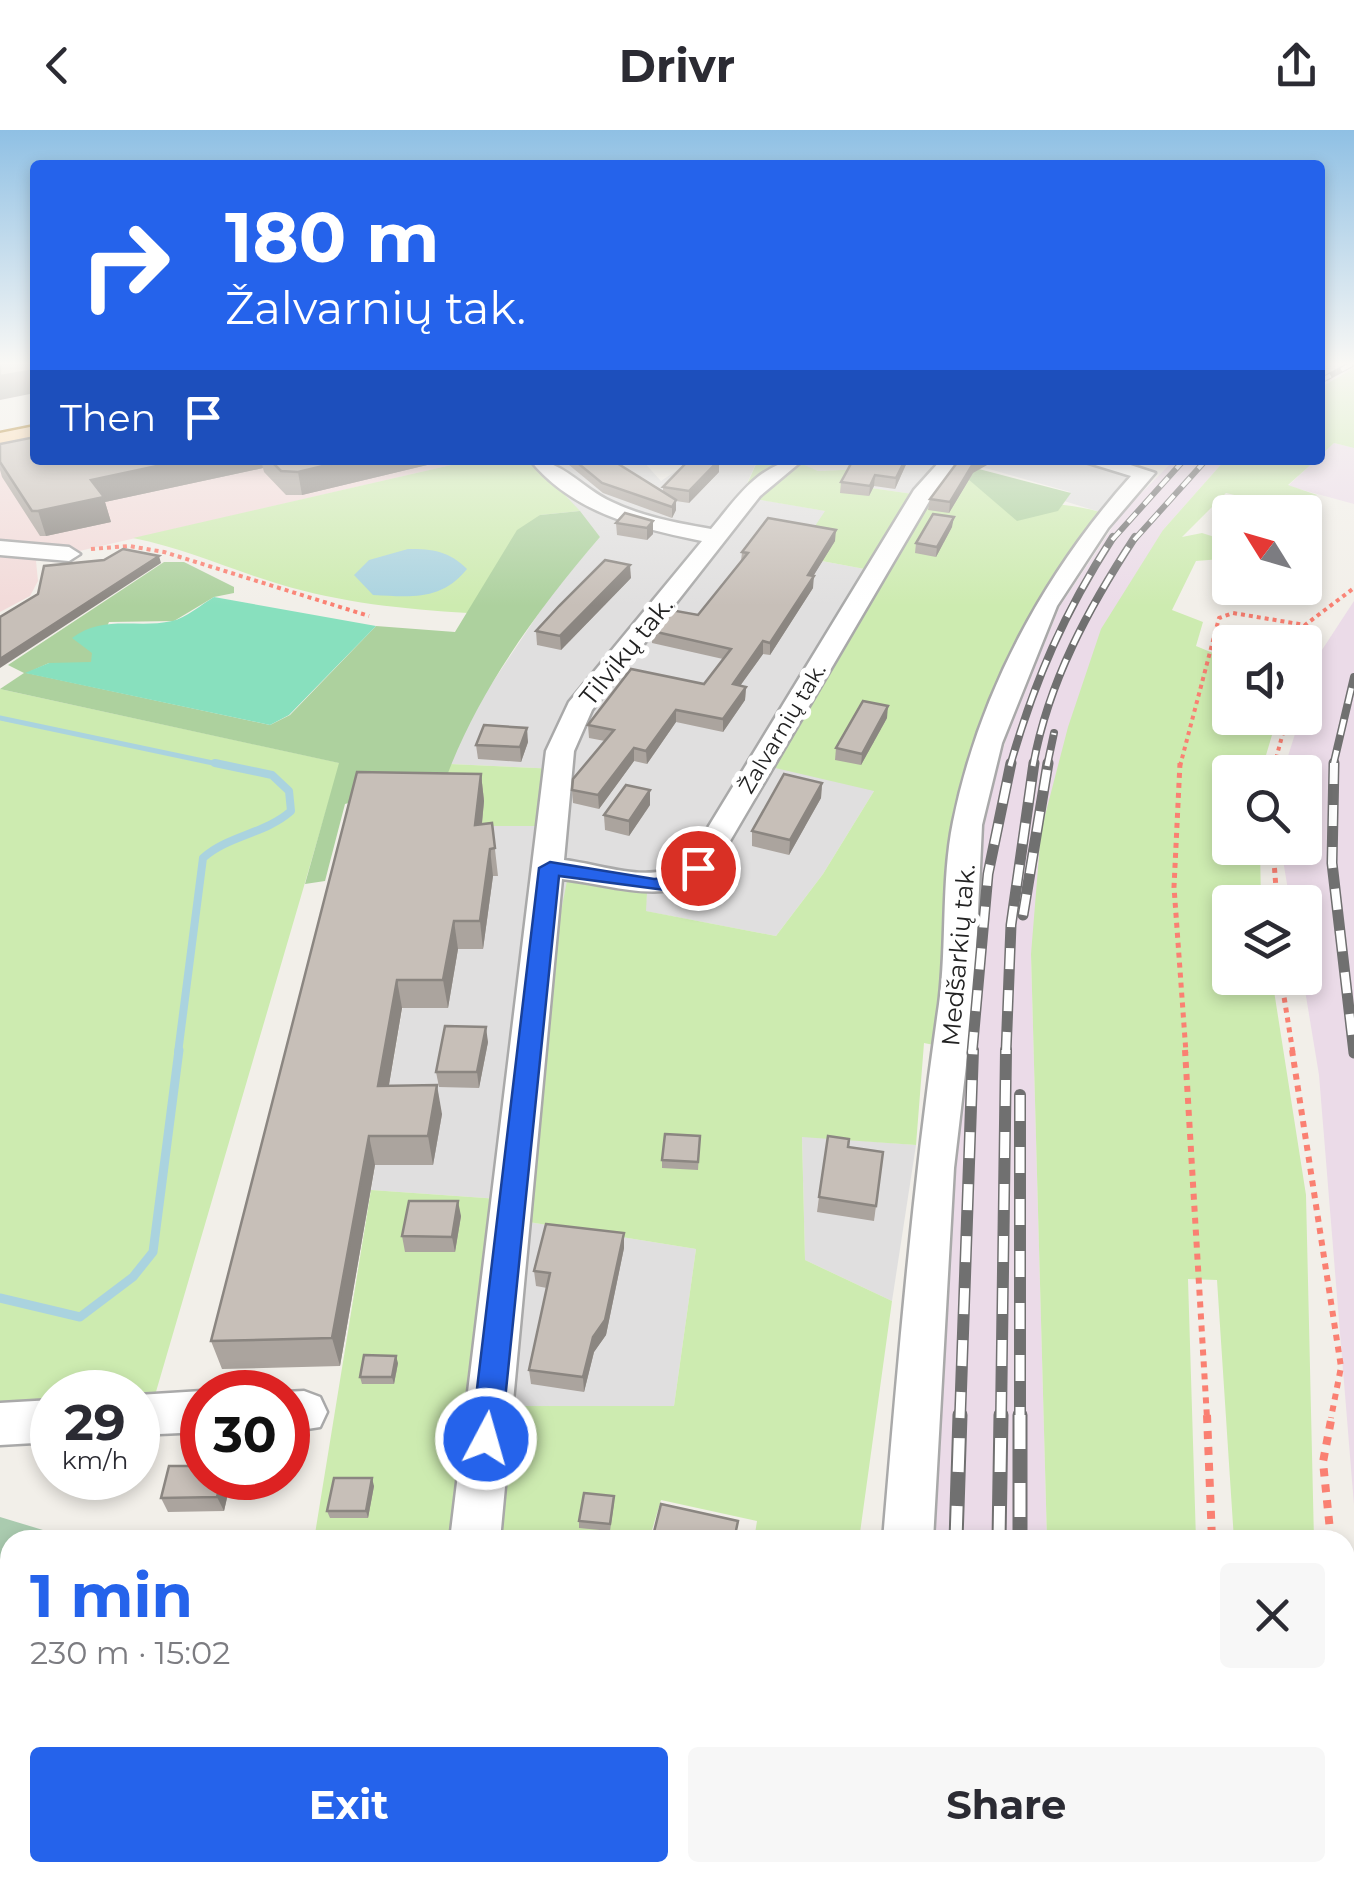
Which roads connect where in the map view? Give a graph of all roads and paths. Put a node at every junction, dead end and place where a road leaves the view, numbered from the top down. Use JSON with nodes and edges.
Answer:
{"nodes":[{"id":1,"x":545,"y":465,"type":"edge"},
{"id":2,"x":786,"y":465,"type":"edge"},
{"id":3,"x":948,"y":465,"type":"edge"},
{"id":4,"x":1111,"y":465,"type":"edge"},
{"id":5,"x":717,"y":537,"type":"junction"},
{"id":6,"x":0,"y":548,"type":"edge"},
{"id":7,"x":69,"y":554,"type":"joint"},
{"id":8,"x":1354,"y":588,"type":"edge"},
{"id":9,"x":370,"y":616,"type":"dead end"},
{"id":10,"x":1217,"y":625,"type":"edge"},
{"id":11,"x":1300,"y":625,"type":"edge"},
{"id":12,"x":1306,"y":625,"type":"edge"},
{"id":13,"x":1212,"y":643,"type":"edge"},
{"id":14,"x":550,"y":868,"type":"junction"},
{"id":15,"x":1284,"y":995,"type":"edge"},
{"id":16,"x":30,"y":1422,"type":"edge"},
{"id":17,"x":0,"y":1424,"type":"edge"},
{"id":18,"x":476,"y":1530,"type":"edge"},
{"id":19,"x":909,"y":1530,"type":"edge"},
{"id":20,"x":1212,"y":1530,"type":"edge"},
{"id":21,"x":1330,"y":1530,"type":"edge"}],
"edges":[{"from":1,"to":5,"type":"street"},
{"from":2,"to":5,"type":"street","name":"Tilvikų tak."},
{"from":3,"to":14,"type":"street","name":"Žalvarnių tak."},
{"from":4,"to":19,"type":"street","name":"Medšarkių tak."},
{"from":5,"to":14,"type":"street","name":"Tilvikų tak."},
{"from":6,"to":7,"type":"street"},
{"from":7,"to":9,"type":"path"},
{"from":8,"to":12,"type":"path"},
{"from":10,"to":11,"type":"path"},
{"from":13,"to":20,"type":"path"},
{"from":14,"to":18,"type":"street","name":"Tilvikų tak."},
{"from":15,"to":21,"type":"path"},
{"from":16,"to":17,"type":"street"}]}
